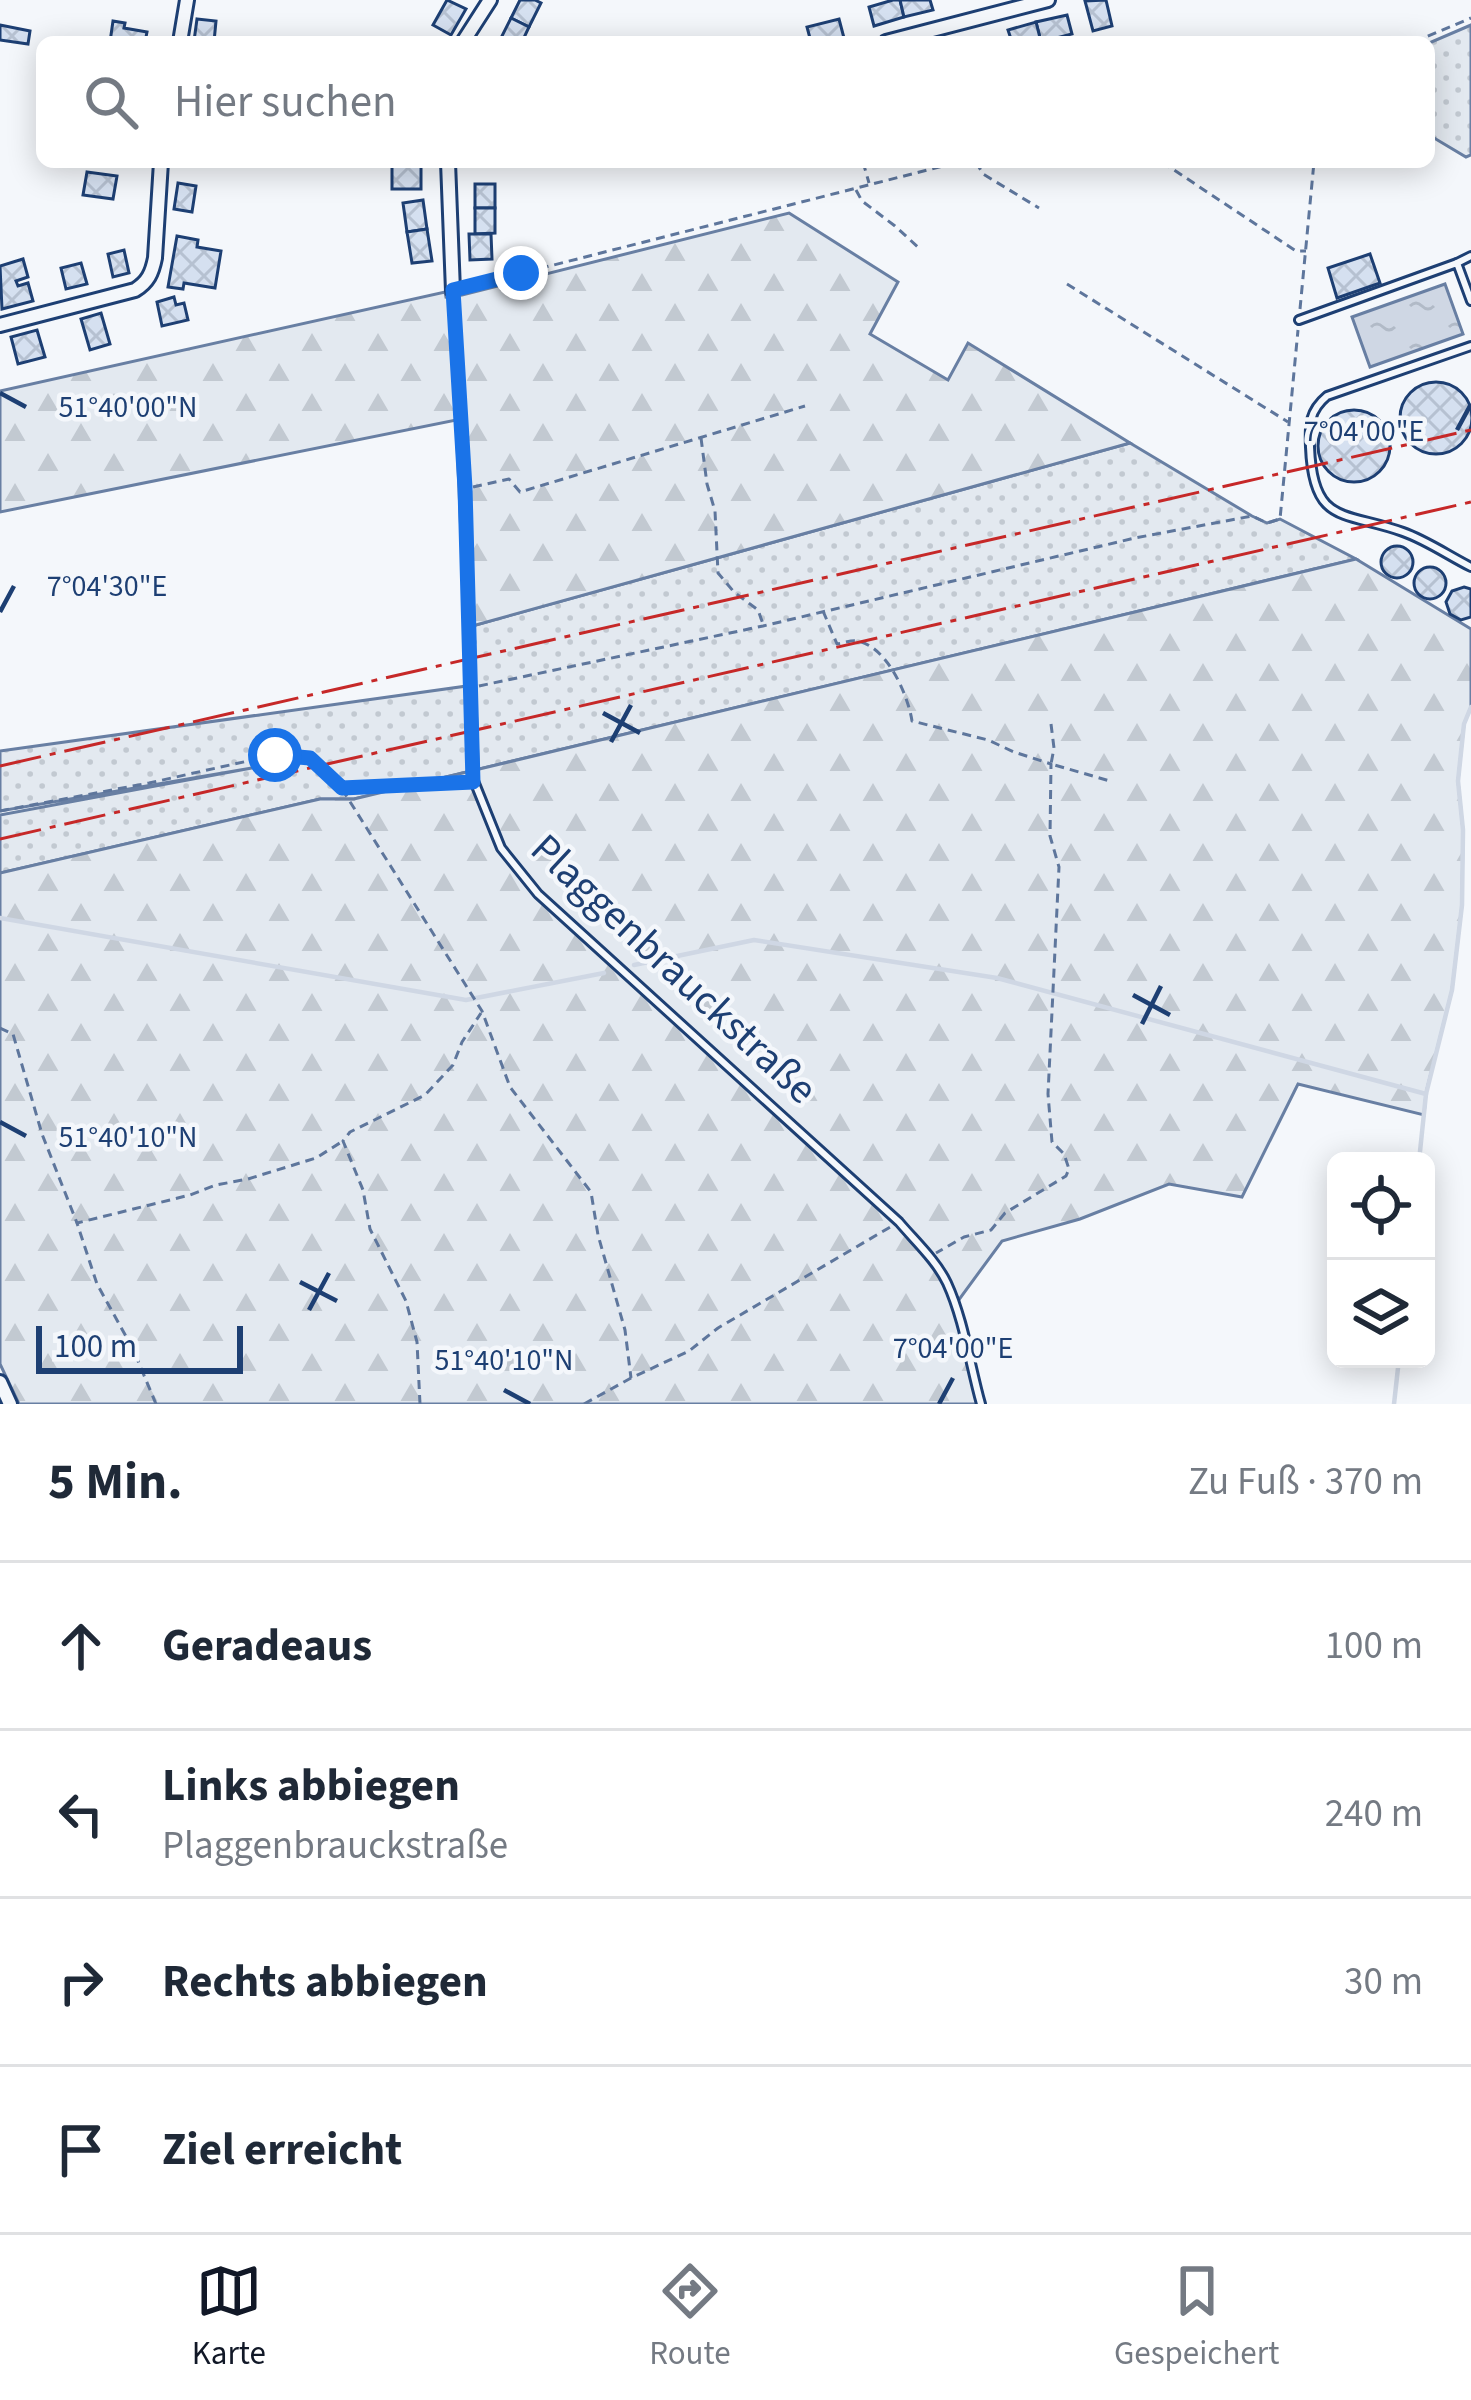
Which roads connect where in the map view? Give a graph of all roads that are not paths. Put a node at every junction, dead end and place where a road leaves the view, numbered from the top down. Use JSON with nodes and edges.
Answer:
{"nodes":[{"id":1,"x":187,"y":0,"type":"edge"},
{"id":2,"x":490,"y":0,"type":"edge"},
{"id":3,"x":1048,"y":0,"type":"edge"},
{"id":4,"x":181,"y":36,"type":"edge"},
{"id":5,"x":467,"y":36,"type":"edge"},
{"id":6,"x":909,"y":36,"type":"edge"},
{"id":7,"x":161,"y":168,"type":"edge"},
{"id":8,"x":448,"y":168,"type":"edge"},
{"id":9,"x":1471,"y":256,"type":"edge"},
{"id":10,"x":1457,"y":263,"type":"junction"},
{"id":11,"x":453,"y":290,"type":"joint"},
{"id":12,"x":1471,"y":301,"type":"edge"},
{"id":13,"x":1299,"y":320,"type":"road end"},
{"id":14,"x":0,"y":325,"type":"edge"},
{"id":15,"x":1471,"y":346,"type":"edge"},
{"id":16,"x":1471,"y":567,"type":"edge"},
{"id":17,"x":0,"y":1382,"type":"edge"},
{"id":18,"x":10,"y":1404,"type":"edge"},
{"id":19,"x":980,"y":1404,"type":"edge"}],
"edges":[{"from":1,"to":4,"type":"street"},
{"from":2,"to":5,"type":"street"},
{"from":3,"to":6,"type":"street"},
{"from":7,"to":14,"type":"street"},
{"from":8,"to":11,"type":"street","name":"Plaggenbrauckstraße"},
{"from":9,"to":10,"type":"lane"},
{"from":10,"to":12,"type":"lane"},
{"from":10,"to":13,"type":"lane"},
{"from":11,"to":19,"type":"lane","name":"Plaggenbrauckstraße"},
{"from":15,"to":16,"type":"lane"},
{"from":17,"to":18,"type":"street"}]}
